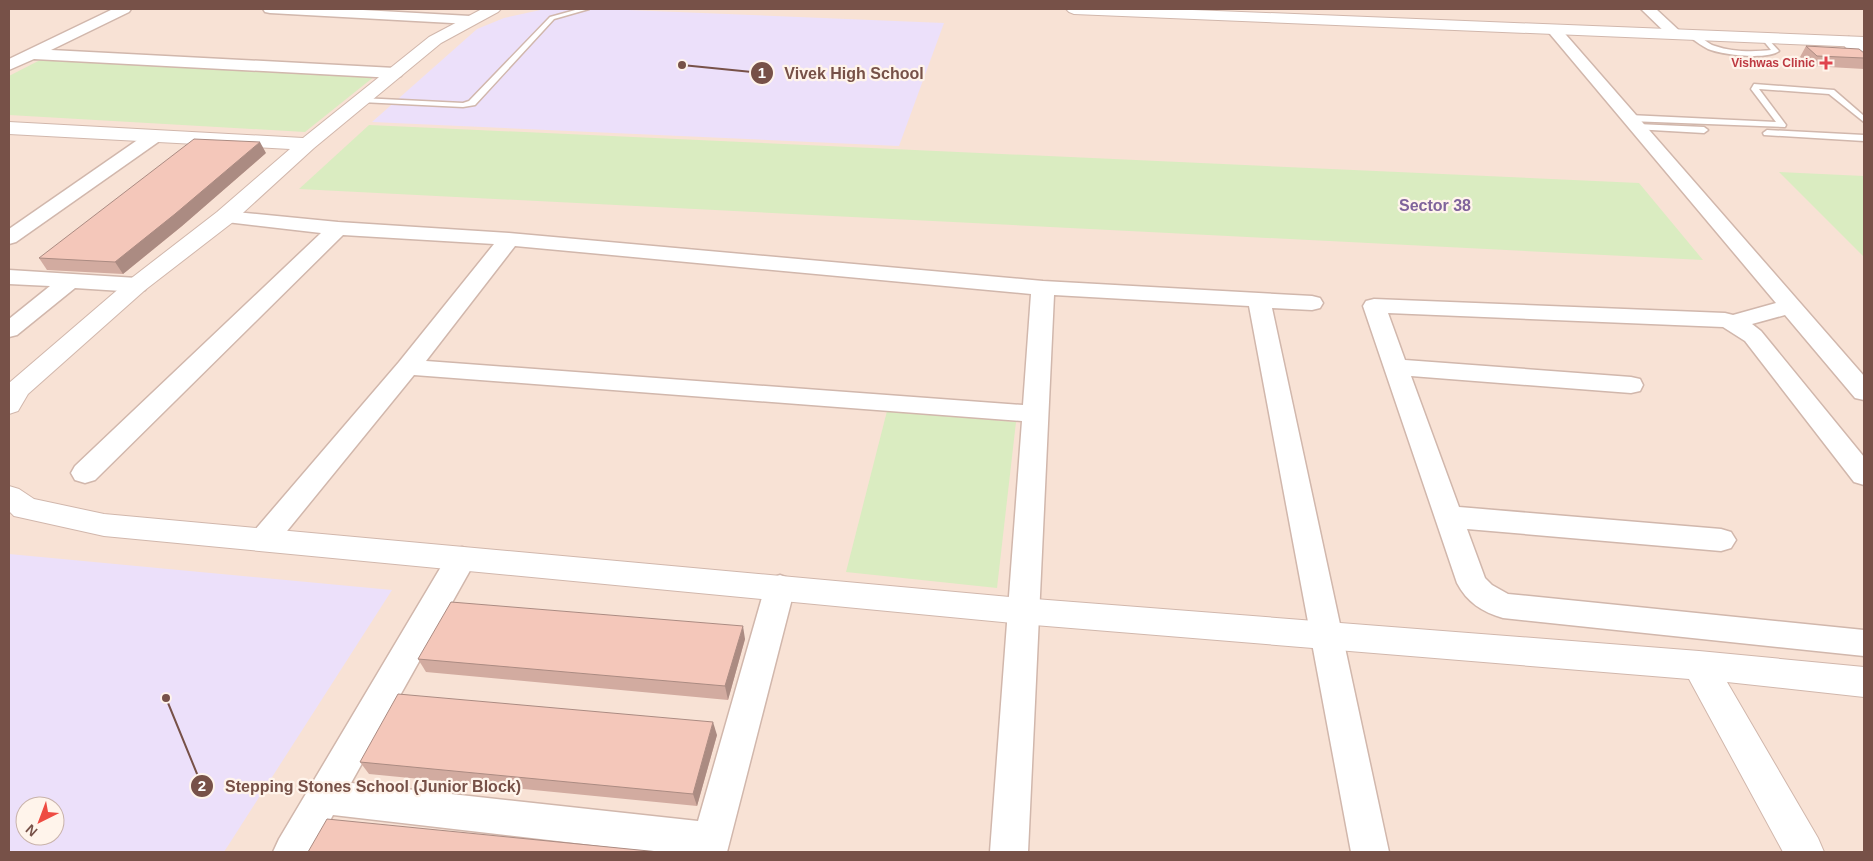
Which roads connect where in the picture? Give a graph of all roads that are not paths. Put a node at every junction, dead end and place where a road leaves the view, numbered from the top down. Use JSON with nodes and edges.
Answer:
{"nodes":[{"id":1,"x":124,"y":9,"type":"edge"},
{"id":2,"x":270,"y":9,"type":"edge"},
{"id":3,"x":304,"y":9,"type":"edge"},
{"id":4,"x":493,"y":9,"type":"edge"},
{"id":5,"x":586,"y":9,"type":"edge"},
{"id":6,"x":1074,"y":9,"type":"edge"},
{"id":7,"x":1392,"y":9,"type":"edge"},
{"id":8,"x":1410,"y":9,"type":"edge"},
{"id":9,"x":1648,"y":9,"type":"edge"},
{"id":10,"x":1147,"y":10,"type":"edge"},
{"id":11,"x":470,"y":20,"type":"junction"},
{"id":12,"x":1401,"y":24,"type":"junction"},
{"id":13,"x":1421,"y":25,"type":"junction"},
{"id":14,"x":1555,"y":31,"type":"junction"},
{"id":15,"x":1676,"y":35,"type":"junction"},
{"id":16,"x":1857,"y":42,"type":"edge"},
{"id":17,"x":1864,"y":52,"type":"edge"},
{"id":18,"x":32,"y":54,"type":"junction"},
{"id":19,"x":9,"y":65,"type":"edge"},
{"id":20,"x":395,"y":73,"type":"junction"},
{"id":21,"x":361,"y":100,"type":"junction"},
{"id":22,"x":1864,"y":120,"type":"edge"},
{"id":23,"x":1633,"y":122,"type":"junction"},
{"id":24,"x":9,"y":128,"type":"edge"},
{"id":25,"x":155,"y":136,"type":"junction"},
{"id":26,"x":1864,"y":138,"type":"edge"},
{"id":27,"x":307,"y":144,"type":"junction"},
{"id":28,"x":225,"y":217,"type":"junction"},
{"id":29,"x":338,"y":228,"type":"junction"},
{"id":30,"x":9,"y":238,"type":"edge"},
{"id":31,"x":509,"y":239,"type":"junction"},
{"id":32,"x":9,"y":277,"type":"edge"},
{"id":33,"x":70,"y":281,"type":"junction"},
{"id":34,"x":137,"y":285,"type":"junction"},
{"id":35,"x":1044,"y":288,"type":"junction"},
{"id":36,"x":1259,"y":300,"type":"junction"},
{"id":37,"x":1312,"y":303,"type":"dead end"},
{"id":38,"x":1791,"y":306,"type":"junction"},
{"id":39,"x":1733,"y":322,"type":"junction"},
{"id":40,"x":9,"y":330,"type":"edge"},
{"id":41,"x":408,"y":367,"type":"junction"},
{"id":42,"x":1395,"y":367,"type":"junction"},
{"id":43,"x":1631,"y":385,"type":"dead end"},
{"id":44,"x":1864,"y":392,"type":"edge"},
{"id":45,"x":9,"y":405,"type":"edge"},
{"id":46,"x":1036,"y":414,"type":"junction"},
{"id":47,"x":85,"y":473,"type":"dead end"},
{"id":48,"x":1864,"y":475,"type":"edge"},
{"id":49,"x":9,"y":496,"type":"edge"},
{"id":50,"x":1448,"y":517,"type":"junction"},
{"id":51,"x":264,"y":539,"type":"junction"},
{"id":52,"x":1721,"y":540,"type":"dead end"},
{"id":53,"x":462,"y":558,"type":"junction"},
{"id":54,"x":780,"y":587,"type":"junction"},
{"id":55,"x":1022,"y":611,"type":"junction"},
{"id":56,"x":1325,"y":636,"type":"junction"},
{"id":57,"x":1864,"y":643,"type":"edge"},
{"id":58,"x":1699,"y":665,"type":"junction"},
{"id":59,"x":1864,"y":682,"type":"edge"},
{"id":60,"x":324,"y":797,"type":"junction"},
{"id":61,"x":709,"y":847,"type":"edge"},
{"id":62,"x":292,"y":852,"type":"edge"},
{"id":63,"x":1009,"y":852,"type":"edge"},
{"id":64,"x":1370,"y":852,"type":"edge"},
{"id":65,"x":1804,"y":852,"type":"edge"}],
"edges":[{"from":1,"to":18,"type":"street"},
{"from":2,"to":3,"type":"street"},
{"from":3,"to":11,"type":"street"},
{"from":4,"to":11,"type":"street"},
{"from":5,"to":21,"type":"lane"},
{"from":6,"to":10,"type":"street"},
{"from":7,"to":12,"type":"street"},
{"from":8,"to":13,"type":"street"},
{"from":9,"to":15,"type":"street"},
{"from":10,"to":12,"type":"street"},
{"from":11,"to":20,"type":"street"},
{"from":12,"to":13,"type":"street"},
{"from":13,"to":14,"type":"street"},
{"from":14,"to":15,"type":"street"},
{"from":14,"to":23,"type":"street"},
{"from":15,"to":16,"type":"street"},
{"from":16,"to":17,"type":"street"},
{"from":18,"to":19,"type":"street"},
{"from":18,"to":20,"type":"street"},
{"from":20,"to":21,"type":"street"},
{"from":21,"to":27,"type":"street"},
{"from":22,"to":23,"type":"lane"},
{"from":23,"to":26,"type":"lane"},
{"from":23,"to":38,"type":"street"},
{"from":24,"to":25,"type":"street"},
{"from":25,"to":27,"type":"street"},
{"from":25,"to":30,"type":"street"},
{"from":27,"to":28,"type":"street"},
{"from":28,"to":29,"type":"street"},
{"from":28,"to":34,"type":"street"},
{"from":29,"to":31,"type":"street"},
{"from":29,"to":47,"type":"street"},
{"from":31,"to":35,"type":"street"},
{"from":31,"to":41,"type":"street"},
{"from":32,"to":33,"type":"street"},
{"from":33,"to":34,"type":"street"},
{"from":33,"to":40,"type":"street"},
{"from":34,"to":45,"type":"street"},
{"from":35,"to":36,"type":"street"},
{"from":35,"to":46,"type":"street"},
{"from":36,"to":37,"type":"street"},
{"from":36,"to":56,"type":"street"},
{"from":38,"to":39,"type":"street"},
{"from":38,"to":44,"type":"street"},
{"from":39,"to":42,"type":"street"},
{"from":39,"to":48,"type":"street"},
{"from":41,"to":46,"type":"street"},
{"from":41,"to":51,"type":"street"},
{"from":42,"to":43,"type":"street"},
{"from":42,"to":50,"type":"street"},
{"from":46,"to":55,"type":"street"},
{"from":49,"to":51,"type":"street"},
{"from":50,"to":52,"type":"street"},
{"from":50,"to":57,"type":"street"},
{"from":51,"to":53,"type":"street"},
{"from":53,"to":54,"type":"street"},
{"from":53,"to":60,"type":"street"},
{"from":54,"to":55,"type":"street"},
{"from":54,"to":61,"type":"street"},
{"from":55,"to":56,"type":"street"},
{"from":55,"to":63,"type":"street"},
{"from":56,"to":58,"type":"street"},
{"from":56,"to":64,"type":"street"},
{"from":58,"to":59,"type":"street"},
{"from":58,"to":65,"type":"street"},
{"from":60,"to":61,"type":"street"},
{"from":60,"to":62,"type":"street"}]}
